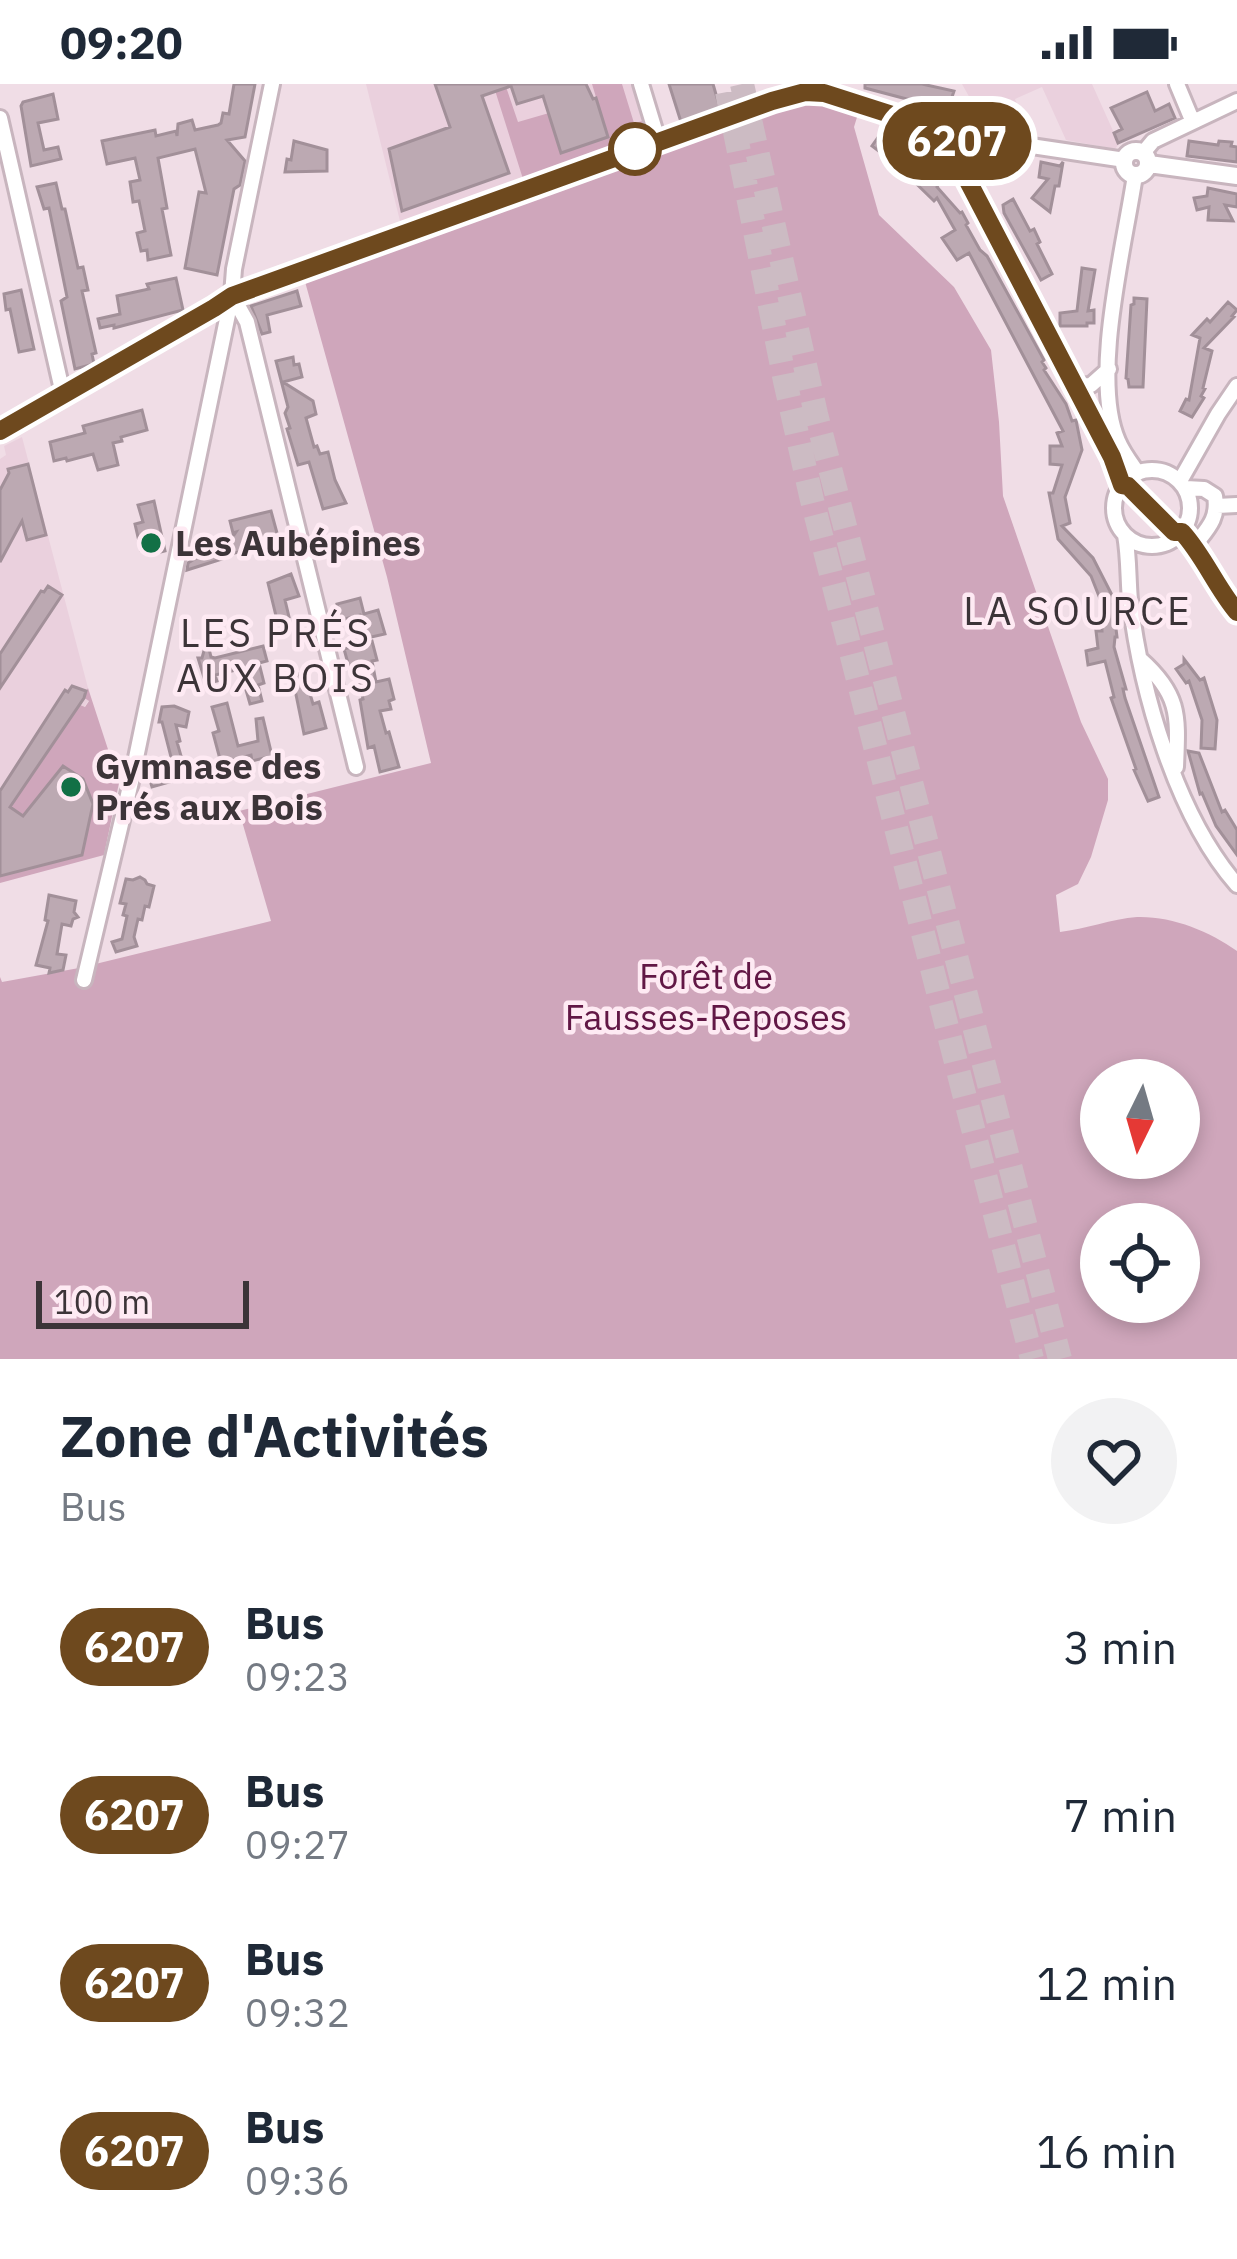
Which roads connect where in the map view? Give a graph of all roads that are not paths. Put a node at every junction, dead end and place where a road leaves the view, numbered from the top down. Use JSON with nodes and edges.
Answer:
{"nodes":[{"id":1,"x":272,"y":84,"type":"edge"},
{"id":2,"x":641,"y":84,"type":"edge"},
{"id":3,"x":1177,"y":84,"type":"edge"},
{"id":4,"x":1237,"y":101,"type":"edge"},
{"id":5,"x":0,"y":118,"type":"edge"},
{"id":6,"x":1192,"y":120,"type":"junction"},
{"id":7,"x":958,"y":136,"type":"junction"},
{"id":8,"x":658,"y":140,"type":"junction"},
{"id":9,"x":1138,"y":163,"type":"junction"},
{"id":10,"x":1237,"y":176,"type":"edge"},
{"id":11,"x":232,"y":296,"type":"junction"},
{"id":12,"x":1109,"y":369,"type":"junction"},
{"id":13,"x":1074,"y":386,"type":"junction"},
{"id":14,"x":1237,"y":386,"type":"edge"},
{"id":15,"x":63,"y":394,"type":"junction"},
{"id":16,"x":0,"y":430,"type":"edge"},
{"id":17,"x":1138,"y":473,"type":"junction"},
{"id":18,"x":1183,"y":484,"type":"junction"},
{"id":19,"x":1122,"y":485,"type":"junction"},
{"id":20,"x":1237,"y":505,"type":"edge"},
{"id":21,"x":1217,"y":506,"type":"junction"},
{"id":22,"x":1182,"y":532,"type":"junction"},
{"id":23,"x":1125,"y":535,"type":"junction"},
{"id":24,"x":1144,"y":545,"type":"junction"},
{"id":25,"x":1194,"y":545,"type":"junction"},
{"id":26,"x":1129,"y":562,"type":"junction"},
{"id":27,"x":1237,"y":613,"type":"edge"},
{"id":28,"x":1139,"y":659,"type":"junction"},
{"id":29,"x":356,"y":767,"type":"dead end"},
{"id":30,"x":1175,"y":775,"type":"junction"},
{"id":31,"x":1237,"y":885,"type":"edge"},
{"id":32,"x":84,"y":980,"type":"dead end"}],
"edges":[{"from":1,"to":11,"type":"street"},
{"from":2,"to":8,"type":"street"},
{"from":3,"to":6,"type":"street"},
{"from":4,"to":6,"type":"street"},
{"from":5,"to":15,"type":"street"},
{"from":6,"to":9,"type":"street"},
{"from":7,"to":8,"type":"street"},
{"from":7,"to":9,"type":"street"},
{"from":7,"to":13,"type":"street"},
{"from":8,"to":11,"type":"street"},
{"from":9,"to":10,"type":"street"},
{"from":9,"to":12,"type":"street"},
{"from":11,"to":15,"type":"street"},
{"from":11,"to":29,"type":"street"},
{"from":11,"to":32,"type":"street"},
{"from":12,"to":13,"type":"street"},
{"from":12,"to":17,"type":"street"},
{"from":13,"to":19,"type":"street"},
{"from":14,"to":18,"type":"street"},
{"from":15,"to":16,"type":"street"},
{"from":17,"to":18,"type":"street"},
{"from":17,"to":19,"type":"street"},
{"from":18,"to":21,"type":"street"},
{"from":18,"to":22,"type":"street"},
{"from":19,"to":23,"type":"street"},
{"from":20,"to":21,"type":"street"},
{"from":21,"to":25,"type":"street"},
{"from":22,"to":24,"type":"street"},
{"from":22,"to":25,"type":"street"},
{"from":23,"to":24,"type":"street"},
{"from":23,"to":26,"type":"street"},
{"from":24,"to":26,"type":"street"},
{"from":25,"to":27,"type":"street"},
{"from":26,"to":28,"type":"street"},
{"from":28,"to":30,"type":"street"},
{"from":28,"to":30,"type":"street"},
{"from":30,"to":31,"type":"street"}]}
